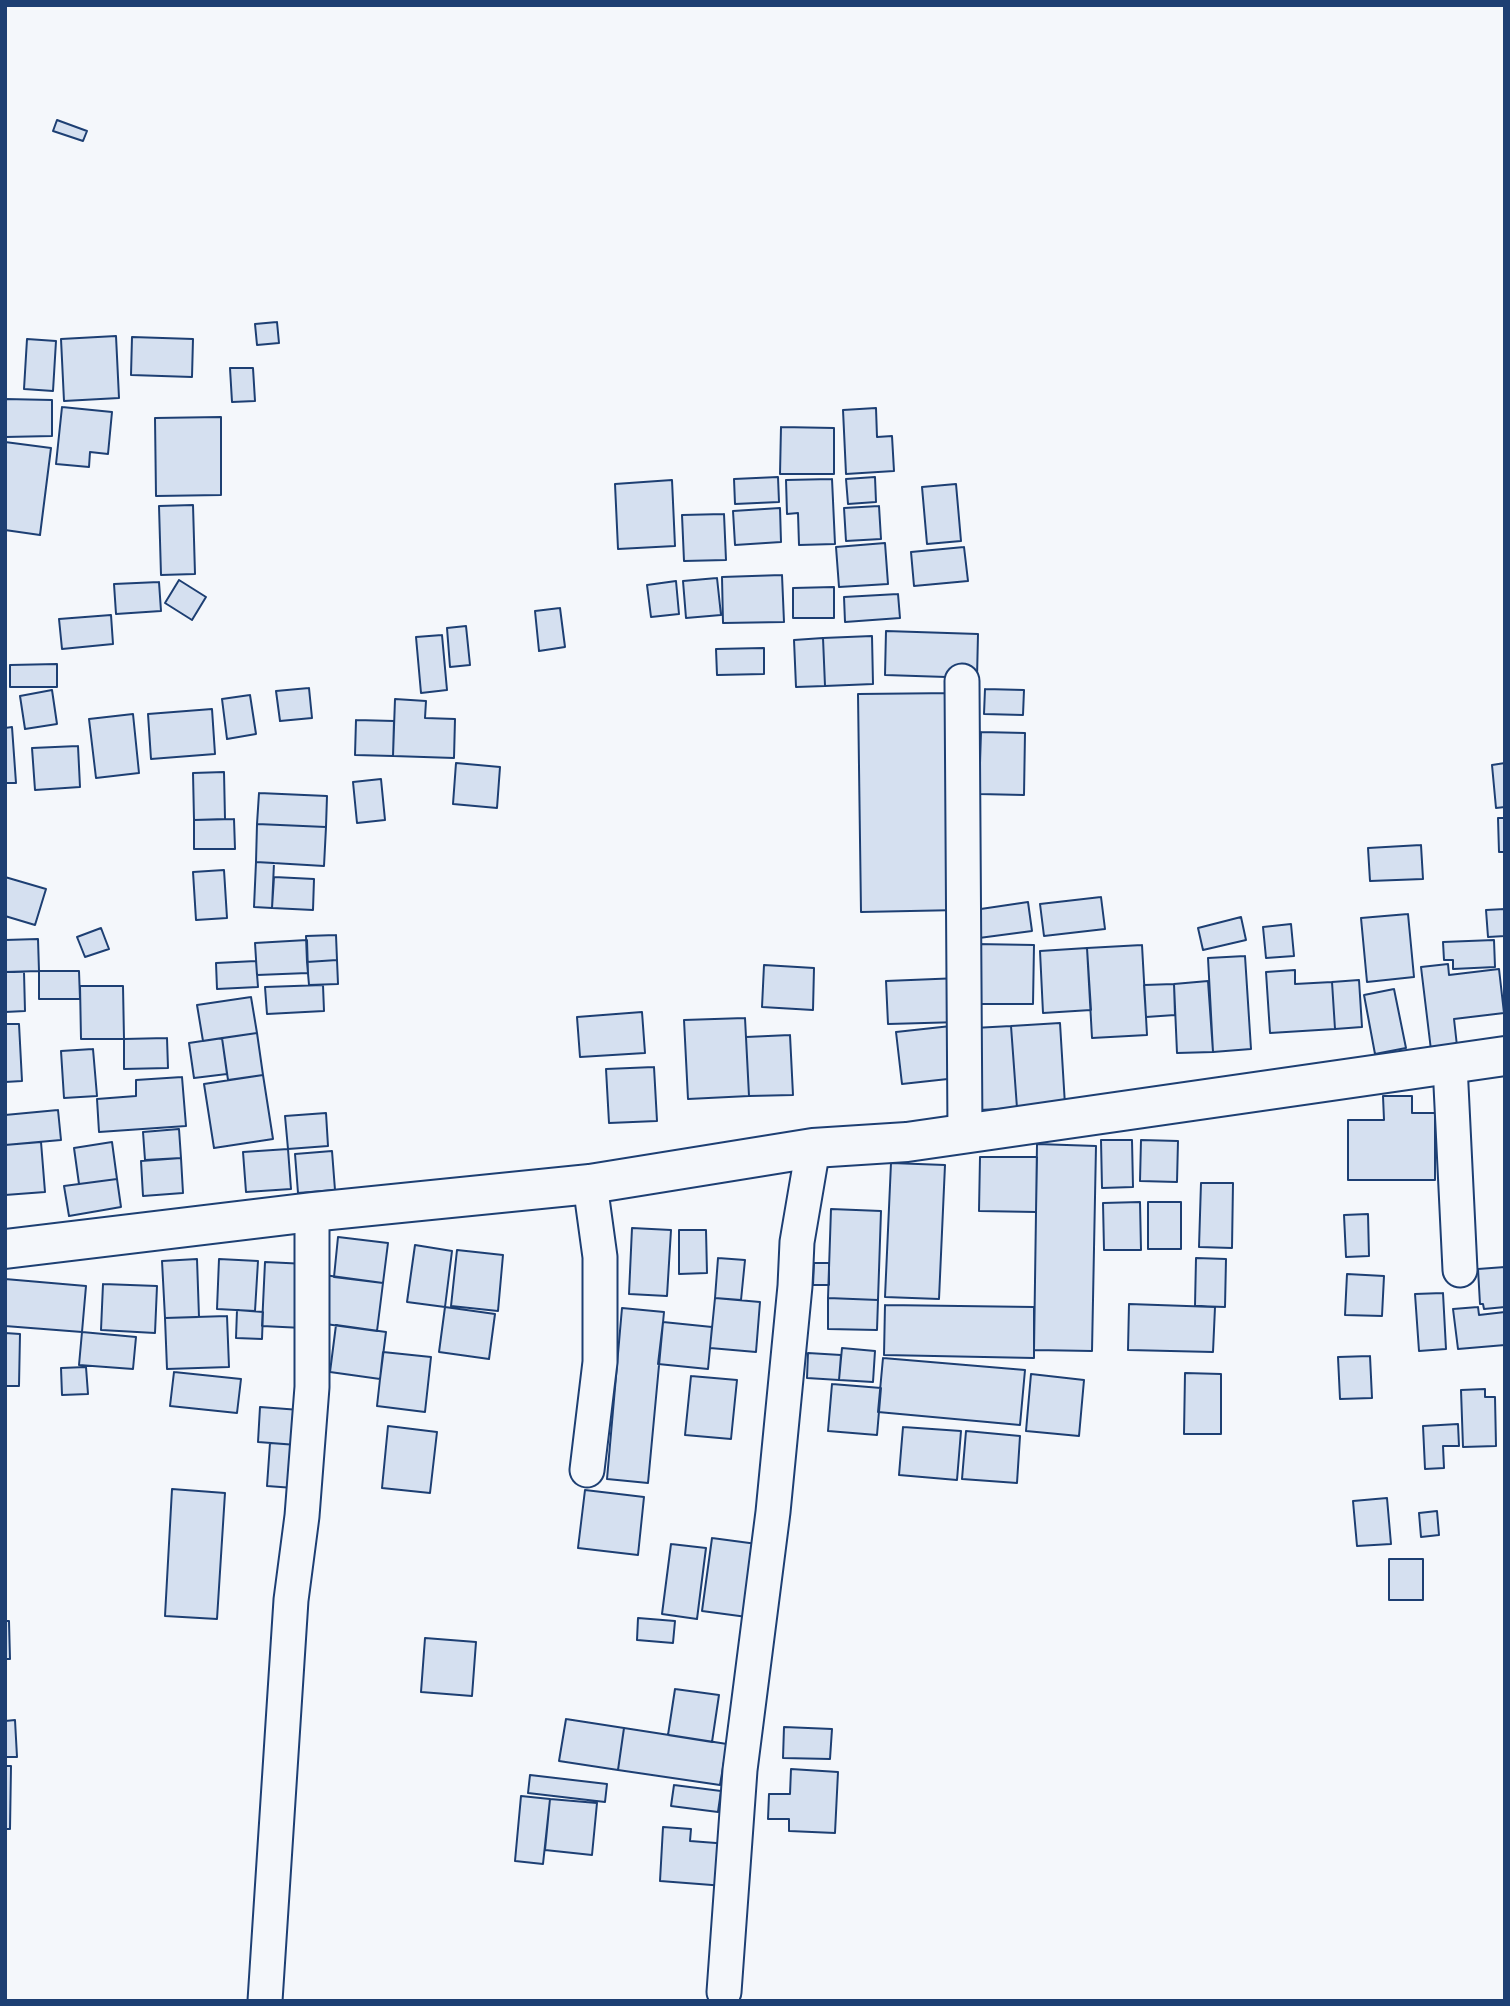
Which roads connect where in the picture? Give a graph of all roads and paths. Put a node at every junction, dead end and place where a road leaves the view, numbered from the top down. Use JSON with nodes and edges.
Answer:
{"nodes":[{"id":1,"x":962,"y":681,"type":"dead end"},
{"id":2,"x":1505,"y":1056,"type":"edge"},
{"id":3,"x":1450,"y":1065,"type":"junction"},
{"id":4,"x":965,"y":1133,"type":"junction"},
{"id":5,"x":813,"y":1148,"type":"junction"},
{"id":6,"x":590,"y":1184,"type":"junction"},
{"id":7,"x":312,"y":1212,"type":"junction"},
{"id":8,"x":5,"y":1249,"type":"edge"},
{"id":9,"x":1460,"y":1270,"type":"dead end"},
{"id":10,"x":587,"y":1470,"type":"dead end"},
{"id":11,"x":724,"y":1992,"type":"dead end"},
{"id":12,"x":265,"y":2001,"type":"edge"}],
"edges":[{"from":1,"to":4,"type":"street"},
{"from":2,"to":3,"type":"street"},
{"from":3,"to":4,"type":"street"},
{"from":3,"to":9,"type":"street"},
{"from":4,"to":5,"type":"street"},
{"from":5,"to":6,"type":"street"},
{"from":5,"to":11,"type":"street"},
{"from":6,"to":7,"type":"street"},
{"from":6,"to":10,"type":"street"},
{"from":7,"to":8,"type":"street"},
{"from":7,"to":12,"type":"street"}]}
